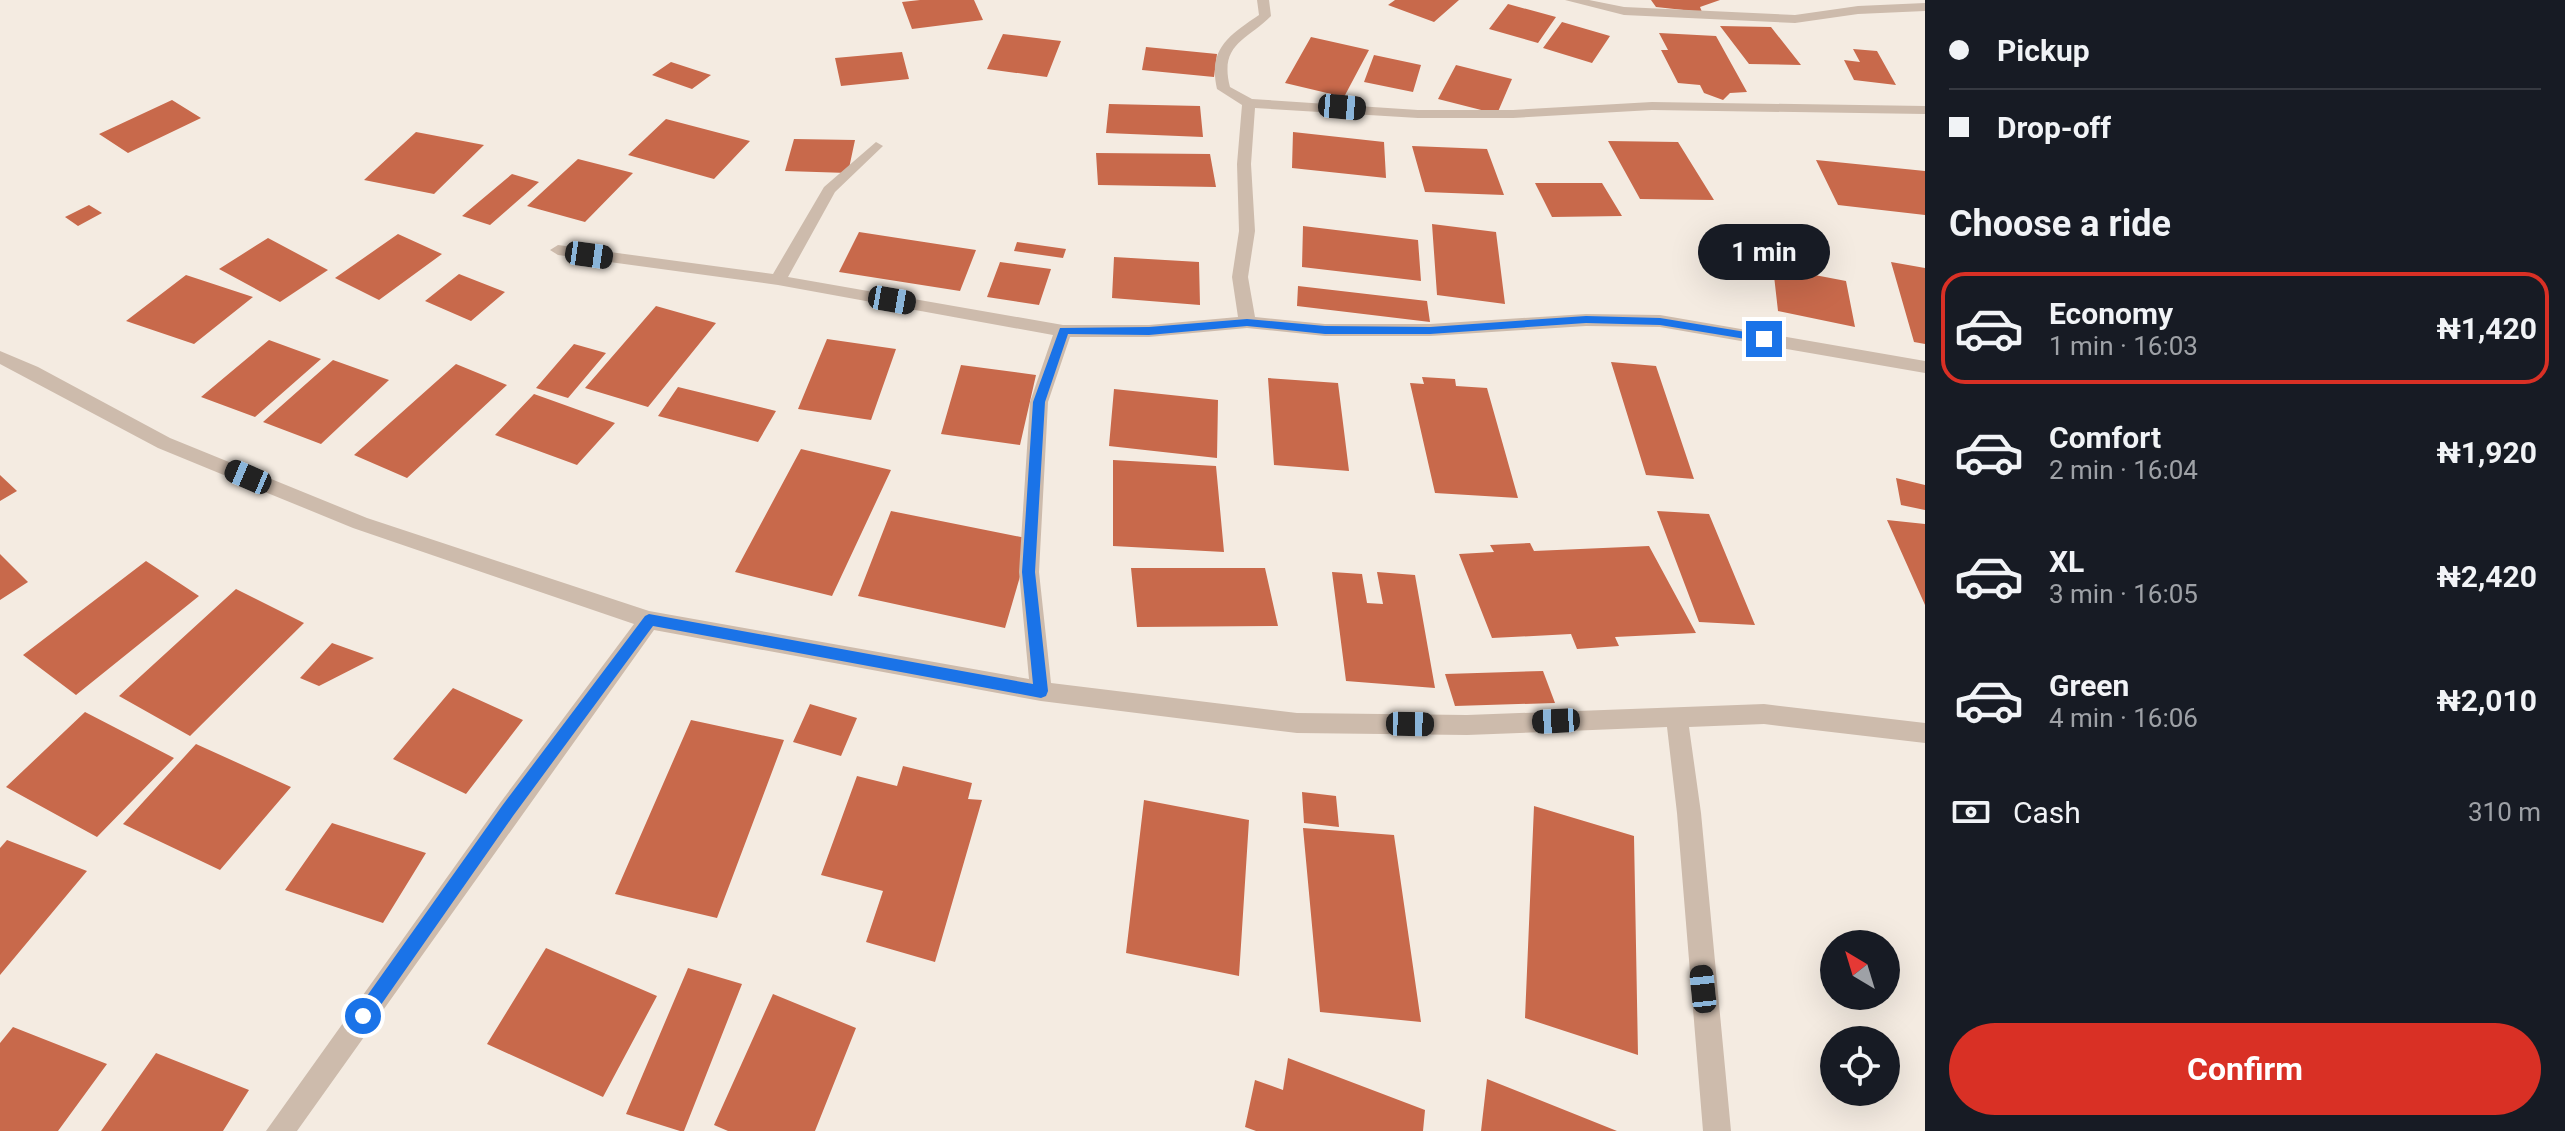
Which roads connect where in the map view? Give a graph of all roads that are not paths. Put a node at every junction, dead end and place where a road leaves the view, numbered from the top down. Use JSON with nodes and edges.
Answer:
{"nodes":[{"id":1,"x":1263,"y":0,"type":"edge"},
{"id":2,"x":1571,"y":0,"type":"edge"},
{"id":3,"x":1925,"y":7,"type":"edge"},
{"id":4,"x":1249,"y":103,"type":"junction"},
{"id":5,"x":1925,"y":110,"type":"edge"},
{"id":6,"x":876,"y":146,"type":"dead end"},
{"id":7,"x":558,"y":250,"type":"dead end"},
{"id":8,"x":778,"y":280,"type":"junction"},
{"id":9,"x":1247,"y":322,"type":"junction"},
{"id":10,"x":1063,"y":331,"type":"junction"},
{"id":11,"x":0,"y":357,"type":"edge"},
{"id":12,"x":1925,"y":367,"type":"edge"},
{"id":13,"x":649,"y":620,"type":"junction"},
{"id":14,"x":1041,"y":691,"type":"junction"},
{"id":15,"x":1676,"y":715,"type":"junction"},
{"id":16,"x":1925,"y":733,"type":"edge"},
{"id":17,"x":280,"y":1131,"type":"edge"},
{"id":18,"x":1717,"y":1131,"type":"edge"}],
"edges":[{"from":1,"to":4,"type":"street"},
{"from":2,"to":3,"type":"street"},
{"from":4,"to":5,"type":"street"},
{"from":4,"to":9,"type":"street"},
{"from":6,"to":8,"type":"street"},
{"from":7,"to":8,"type":"street"},
{"from":8,"to":10,"type":"street"},
{"from":9,"to":10,"type":"street"},
{"from":9,"to":12,"type":"street"},
{"from":10,"to":14,"type":"street"},
{"from":11,"to":13,"type":"street"},
{"from":13,"to":14,"type":"street"},
{"from":13,"to":17,"type":"street"},
{"from":14,"to":15,"type":"street"},
{"from":15,"to":16,"type":"street"},
{"from":15,"to":18,"type":"street"}]}
